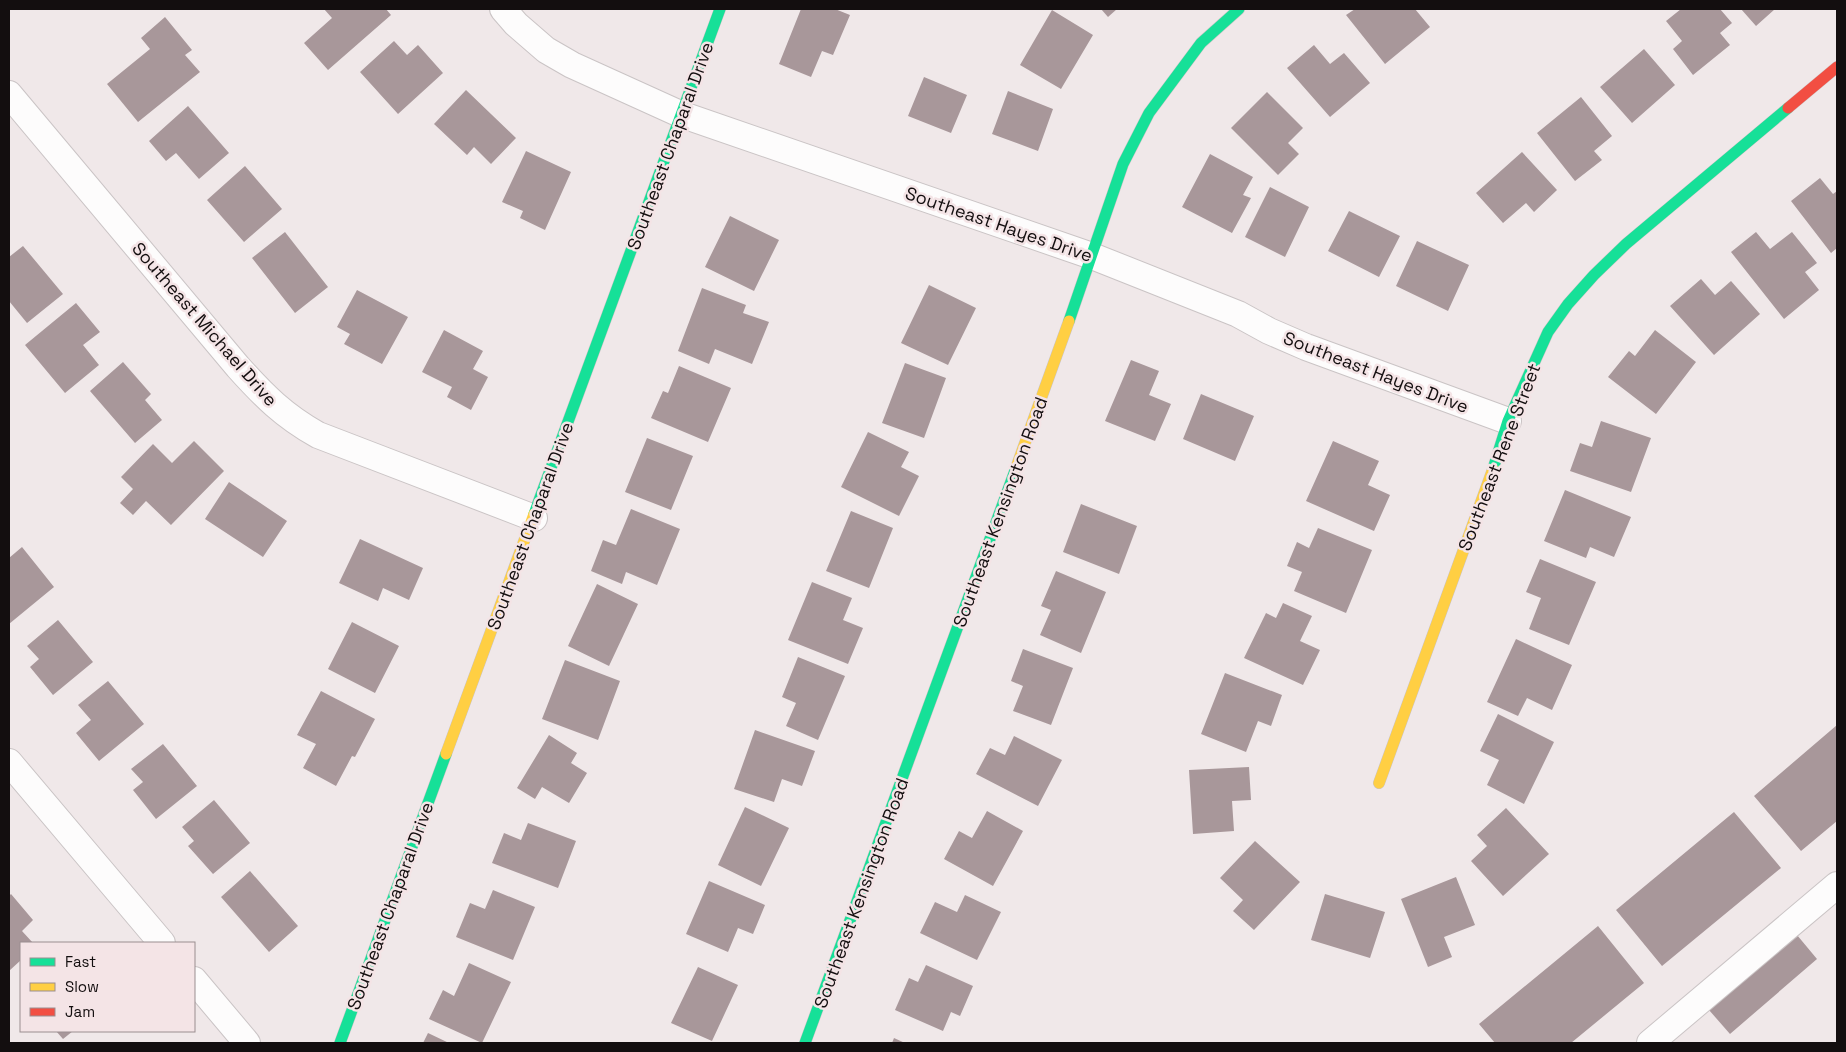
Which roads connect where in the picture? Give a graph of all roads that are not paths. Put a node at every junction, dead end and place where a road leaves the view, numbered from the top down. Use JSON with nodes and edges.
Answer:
{"nodes":[{"id":1,"x":503,"y":9,"type":"edge"},
{"id":2,"x":720,"y":9,"type":"edge"},
{"id":3,"x":1239,"y":9,"type":"edge"},
{"id":4,"x":1837,"y":67,"type":"edge"},
{"id":5,"x":9,"y":94,"type":"edge"},
{"id":6,"x":680,"y":114,"type":"junction"},
{"id":7,"x":1092,"y":256,"type":"junction"},
{"id":8,"x":1508,"y":421,"type":"junction"},
{"id":9,"x":534,"y":518,"type":"junction"},
{"id":10,"x":9,"y":762,"type":"edge"},
{"id":11,"x":1379,"y":783,"type":"dead end"},
{"id":12,"x":1837,"y":885,"type":"edge"},
{"id":13,"x":161,"y":942,"type":"edge"},
{"id":14,"x":195,"y":981,"type":"edge"},
{"id":15,"x":247,"y":1043,"type":"edge"},
{"id":16,"x":340,"y":1043,"type":"edge"},
{"id":17,"x":805,"y":1043,"type":"edge"},
{"id":18,"x":1650,"y":1043,"type":"edge"}],
"edges":[{"from":1,"to":6,"type":"street","name":"Southeast Hayes Drive"},
{"from":2,"to":6,"type":"street","name":"Southeast Chaparal Drive"},
{"from":3,"to":7,"type":"street","name":"Southeast Kensington Road"},
{"from":4,"to":8,"type":"street","name":"Southeast Rene Street"},
{"from":5,"to":9,"type":"street","name":"Southeast Michael Drive"},
{"from":6,"to":7,"type":"street","name":"Southeast Hayes Drive"},
{"from":6,"to":9,"type":"street","name":"Southeast Chaparal Drive"},
{"from":7,"to":8,"type":"street","name":"Southeast Hayes Drive"},
{"from":7,"to":17,"type":"street","name":"Southeast Kensington Road"},
{"from":8,"to":11,"type":"street","name":"Southeast Rene Street"},
{"from":9,"to":16,"type":"street","name":"Southeast Chaparal Drive"},
{"from":10,"to":13,"type":"street"},
{"from":12,"to":18,"type":"street"},
{"from":14,"to":15,"type":"street"}]}
